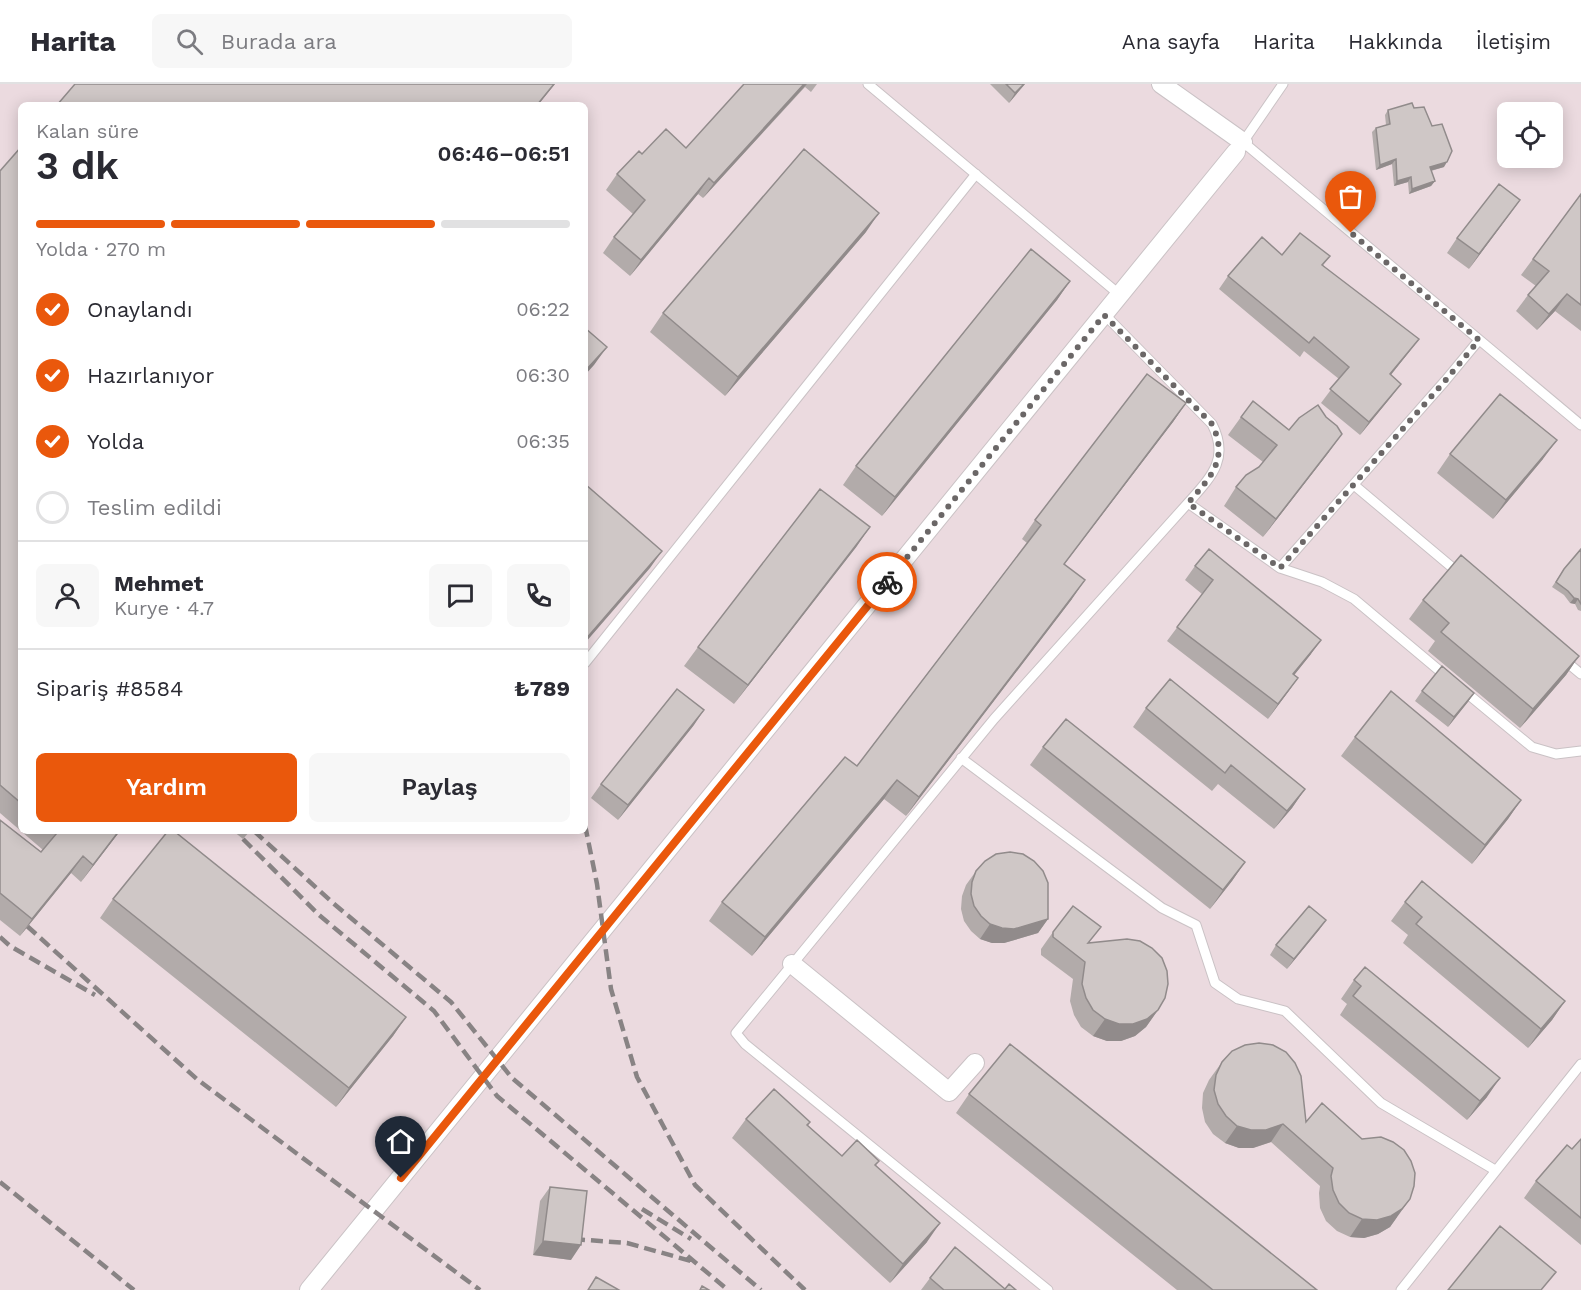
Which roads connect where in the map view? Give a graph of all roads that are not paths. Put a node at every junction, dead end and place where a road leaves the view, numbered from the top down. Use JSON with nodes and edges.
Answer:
{"nodes":[{"id":1,"x":868,"y":84,"type":"edge"},
{"id":2,"x":1161,"y":84,"type":"edge"},
{"id":3,"x":1284,"y":84,"type":"edge"},
{"id":4,"x":1240,"y":147,"type":"junction"},
{"id":5,"x":976,"y":174,"type":"junction"},
{"id":6,"x":1120,"y":295,"type":"junction"},
{"id":7,"x":1104,"y":315,"type":"junction"},
{"id":8,"x":1479,"y":340,"type":"junction"},
{"id":9,"x":1581,"y":425,"type":"edge"},
{"id":10,"x":1354,"y":485,"type":"junction"},
{"id":11,"x":1188,"y":503,"type":"junction"},
{"id":12,"x":1280,"y":568,"type":"junction"},
{"id":13,"x":1472,"y":583,"type":"edge"},
{"id":14,"x":1554,"y":651,"type":"edge"},
{"id":15,"x":588,"y":659,"type":"edge"},
{"id":16,"x":1581,"y":674,"type":"edge"},
{"id":17,"x":1581,"y":751,"type":"edge"},
{"id":18,"x":961,"y":758,"type":"junction"},
{"id":19,"x":792,"y":964,"type":"junction"},
{"id":20,"x":975,"y":1063,"type":"dead end"},
{"id":21,"x":1581,"y":1064,"type":"edge"},
{"id":22,"x":1495,"y":1170,"type":"junction"},
{"id":23,"x":309,"y":1290,"type":"edge"},
{"id":24,"x":1048,"y":1290,"type":"edge"},
{"id":25,"x":1401,"y":1290,"type":"edge"}],
"edges":[{"from":1,"to":5,"type":"lane"},
{"from":2,"to":4,"type":"street"},
{"from":3,"to":4,"type":"lane"},
{"from":4,"to":6,"type":"street"},
{"from":4,"to":8,"type":"lane"},
{"from":5,"to":6,"type":"lane"},
{"from":5,"to":15,"type":"lane"},
{"from":6,"to":7,"type":"street"},
{"from":7,"to":11,"type":"lane"},
{"from":7,"to":23,"type":"street"},
{"from":8,"to":9,"type":"lane"},
{"from":8,"to":10,"type":"lane"},
{"from":10,"to":12,"type":"lane"},
{"from":10,"to":13,"type":"lane"},
{"from":11,"to":12,"type":"lane"},
{"from":11,"to":18,"type":"lane"},
{"from":12,"to":17,"type":"lane"},
{"from":14,"to":16,"type":"lane"},
{"from":18,"to":19,"type":"lane"},
{"from":18,"to":22,"type":"lane"},
{"from":19,"to":20,"type":"street"},
{"from":19,"to":24,"type":"lane"},
{"from":21,"to":22,"type":"lane"},
{"from":22,"to":25,"type":"lane"}]}
